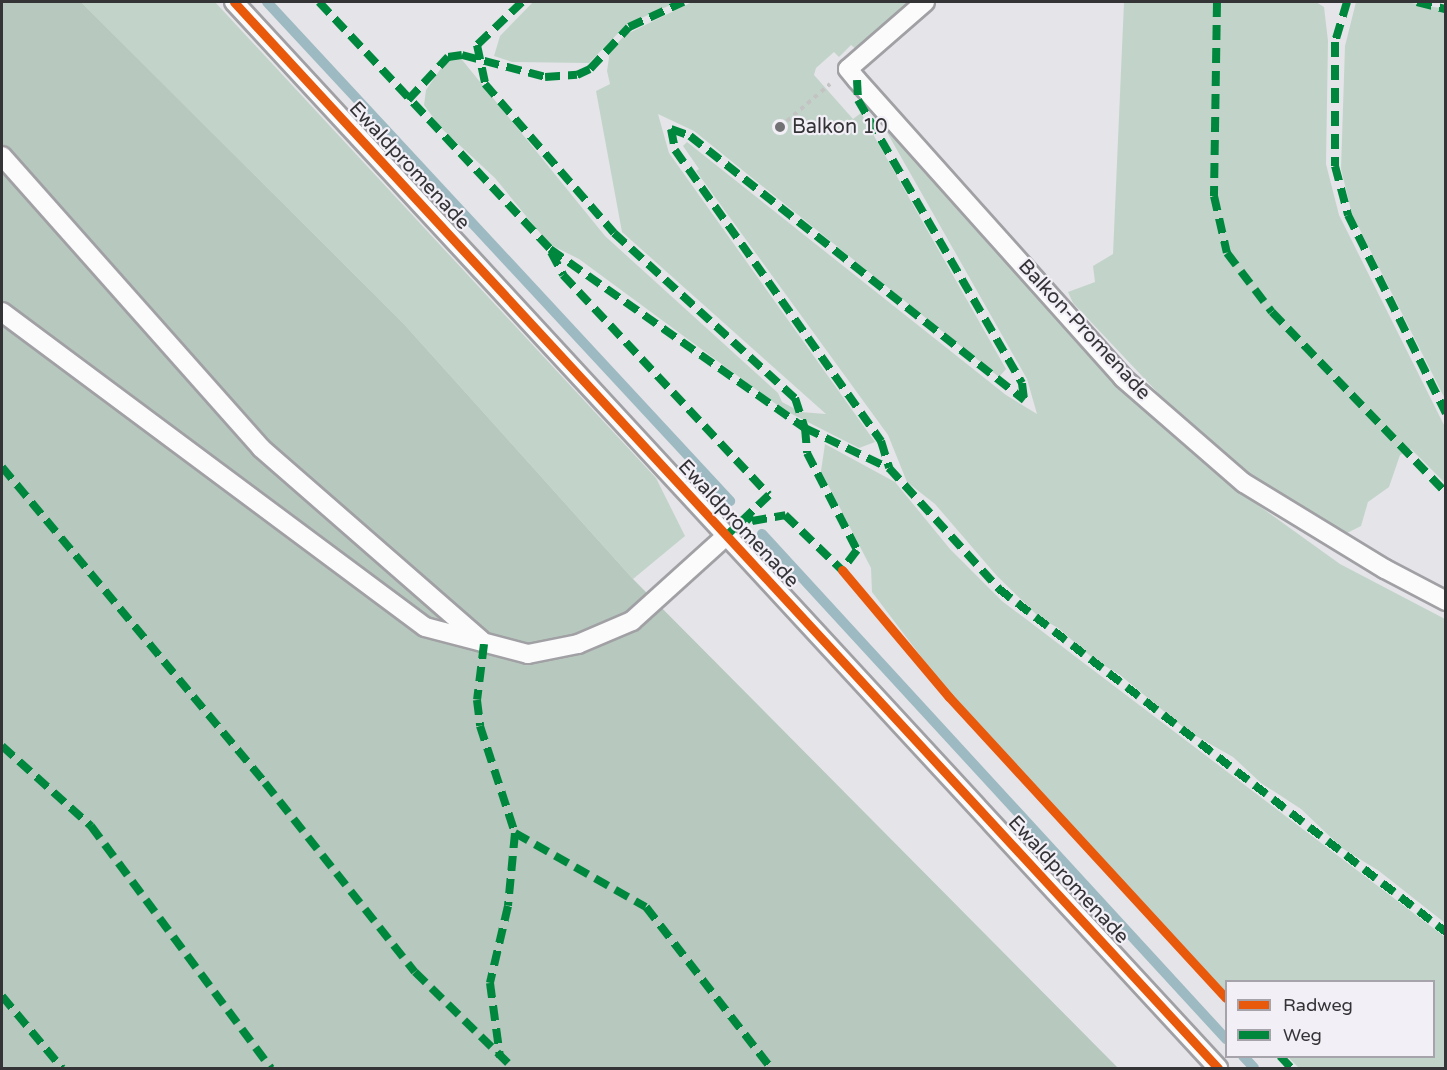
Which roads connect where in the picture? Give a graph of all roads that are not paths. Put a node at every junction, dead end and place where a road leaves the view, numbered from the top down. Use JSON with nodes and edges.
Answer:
{"nodes":[{"id":1,"x":234,"y":2,"type":"edge"},
{"id":2,"x":925,"y":2,"type":"edge"},
{"id":3,"x":2,"y":156,"type":"edge"},
{"id":4,"x":2,"y":312,"type":"edge"},
{"id":5,"x":725,"y":537,"type":"junction"},
{"id":6,"x":1446,"y":601,"type":"edge"},
{"id":7,"x":484,"y":644,"type":"junction"},
{"id":8,"x":1218,"y":1068,"type":"edge"}],
"edges":[{"from":1,"to":5,"type":"lane","name":"Ewaldpromenade"},
{"from":2,"to":6,"type":"lane","name":"Balkon-Promenade"},
{"from":3,"to":7,"type":"lane"},
{"from":4,"to":7,"type":"lane"},
{"from":5,"to":7,"type":"lane"},
{"from":5,"to":8,"type":"lane","name":"Ewaldpromenade"}]}
